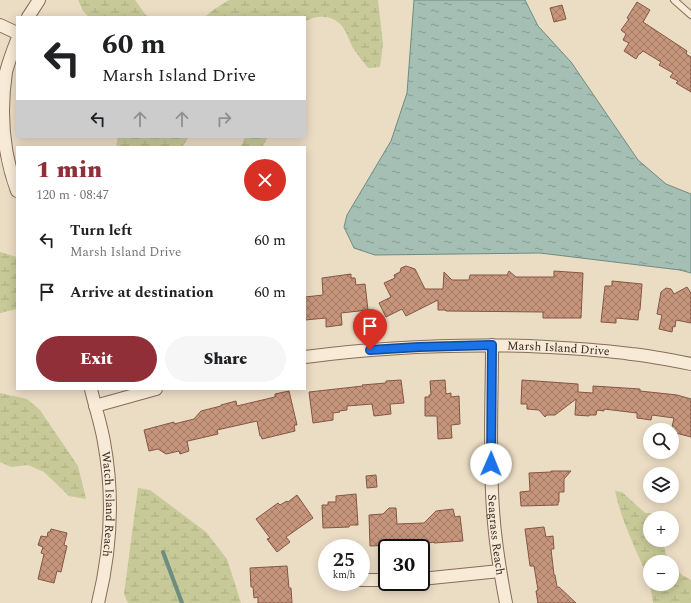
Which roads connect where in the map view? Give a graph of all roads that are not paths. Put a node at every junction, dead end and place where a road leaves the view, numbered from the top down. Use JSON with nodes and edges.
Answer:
{"nodes":[{"id":1,"x":39,"y":0,"type":"edge"},
{"id":2,"x":674,"y":0,"type":"edge"},
{"id":3,"x":691,"y":14,"type":"edge"},
{"id":4,"x":29,"y":16,"type":"edge"},
{"id":5,"x":0,"y":25,"type":"edge"},
{"id":6,"x":16,"y":33,"type":"edge"},
{"id":7,"x":16,"y":43,"type":"edge"},
{"id":8,"x":16,"y":188,"type":"edge"},
{"id":9,"x":492,"y":345,"type":"junction"},
{"id":10,"x":306,"y":357,"type":"edge"},
{"id":11,"x":691,"y":364,"type":"edge"},
{"id":12,"x":91,"y":390,"type":"edge"},
{"id":13,"x":152,"y":390,"type":"edge"},
{"id":14,"x":95,"y":406,"type":"junction"},
{"id":15,"x":500,"y":571,"type":"junction"},
{"id":16,"x":430,"y":578,"type":"edge"},
{"id":17,"x":98,"y":603,"type":"edge"},
{"id":18,"x":506,"y":603,"type":"edge"}],
"edges":[{"from":1,"to":4,"type":"street"},
{"from":2,"to":3,"type":"lane"},
{"from":5,"to":6,"type":"street"},
{"from":7,"to":8,"type":"street"},
{"from":9,"to":10,"type":"street","name":"Marsh Island Drive"},
{"from":9,"to":11,"type":"street","name":"Marsh Island Drive"},
{"from":9,"to":15,"type":"street","name":"Seagrass Reach"},
{"from":12,"to":14,"type":"street","name":"Watch Island Reach"},
{"from":13,"to":14,"type":"street"},
{"from":14,"to":17,"type":"street","name":"Watch Island Reach"},
{"from":15,"to":16,"type":"street"},
{"from":15,"to":18,"type":"street","name":"Seagrass Reach"}]}
